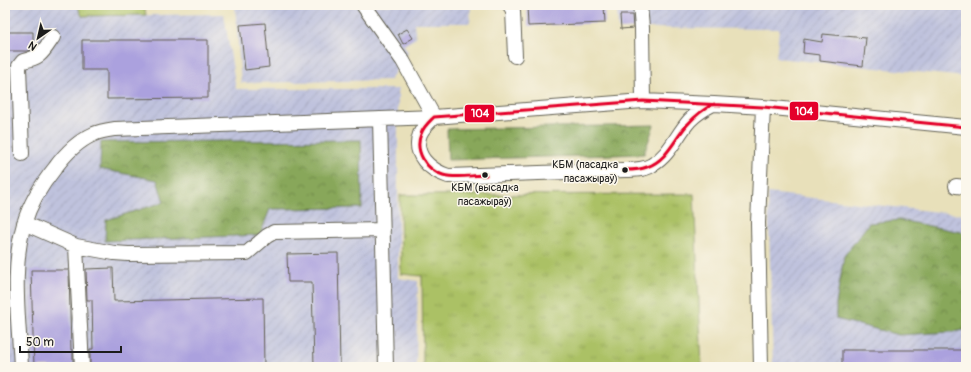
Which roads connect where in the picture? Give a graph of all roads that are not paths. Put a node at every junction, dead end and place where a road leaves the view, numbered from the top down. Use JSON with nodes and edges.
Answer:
{"nodes":[{"id":1,"x":363,"y":5,"type":"edge"},
{"id":2,"x":509,"y":5,"type":"edge"},
{"id":3,"x":640,"y":5,"type":"edge"},
{"id":4,"x":53,"y":37,"type":"dead end"},
{"id":5,"x":515,"y":56,"type":"dead end"},
{"id":6,"x":643,"y":101,"type":"junction"},
{"id":7,"x":714,"y":104,"type":"junction"},
{"id":8,"x":763,"y":107,"type":"junction"},
{"id":9,"x":434,"y":117,"type":"junction"},
{"id":10,"x":380,"y":118,"type":"junction"},
{"id":11,"x":966,"y":127,"type":"edge"},
{"id":12,"x":22,"y":154,"type":"dead end"},
{"id":13,"x":24,"y":223,"type":"junction"},
{"id":14,"x":383,"y":230,"type":"junction"},
{"id":15,"x":76,"y":246,"type":"junction"},
{"id":16,"x":21,"y":367,"type":"edge"},
{"id":17,"x":82,"y":367,"type":"edge"},
{"id":18,"x":386,"y":367,"type":"edge"},
{"id":19,"x":761,"y":367,"type":"edge"}],
"edges":[{"from":1,"to":9,"type":"street"},
{"from":2,"to":5,"type":"street"},
{"from":3,"to":6,"type":"street"},
{"from":4,"to":12,"type":"street"},
{"from":6,"to":7,"type":"street"},
{"from":6,"to":9,"type":"street"},
{"from":7,"to":8,"type":"street"},
{"from":7,"to":9,"type":"street"},
{"from":8,"to":11,"type":"street"},
{"from":8,"to":19,"type":"street"},
{"from":9,"to":10,"type":"street"},
{"from":10,"to":13,"type":"street"},
{"from":10,"to":14,"type":"street"},
{"from":13,"to":15,"type":"street"},
{"from":13,"to":16,"type":"street"},
{"from":14,"to":15,"type":"street"},
{"from":14,"to":18,"type":"street"},
{"from":15,"to":17,"type":"street"}]}
